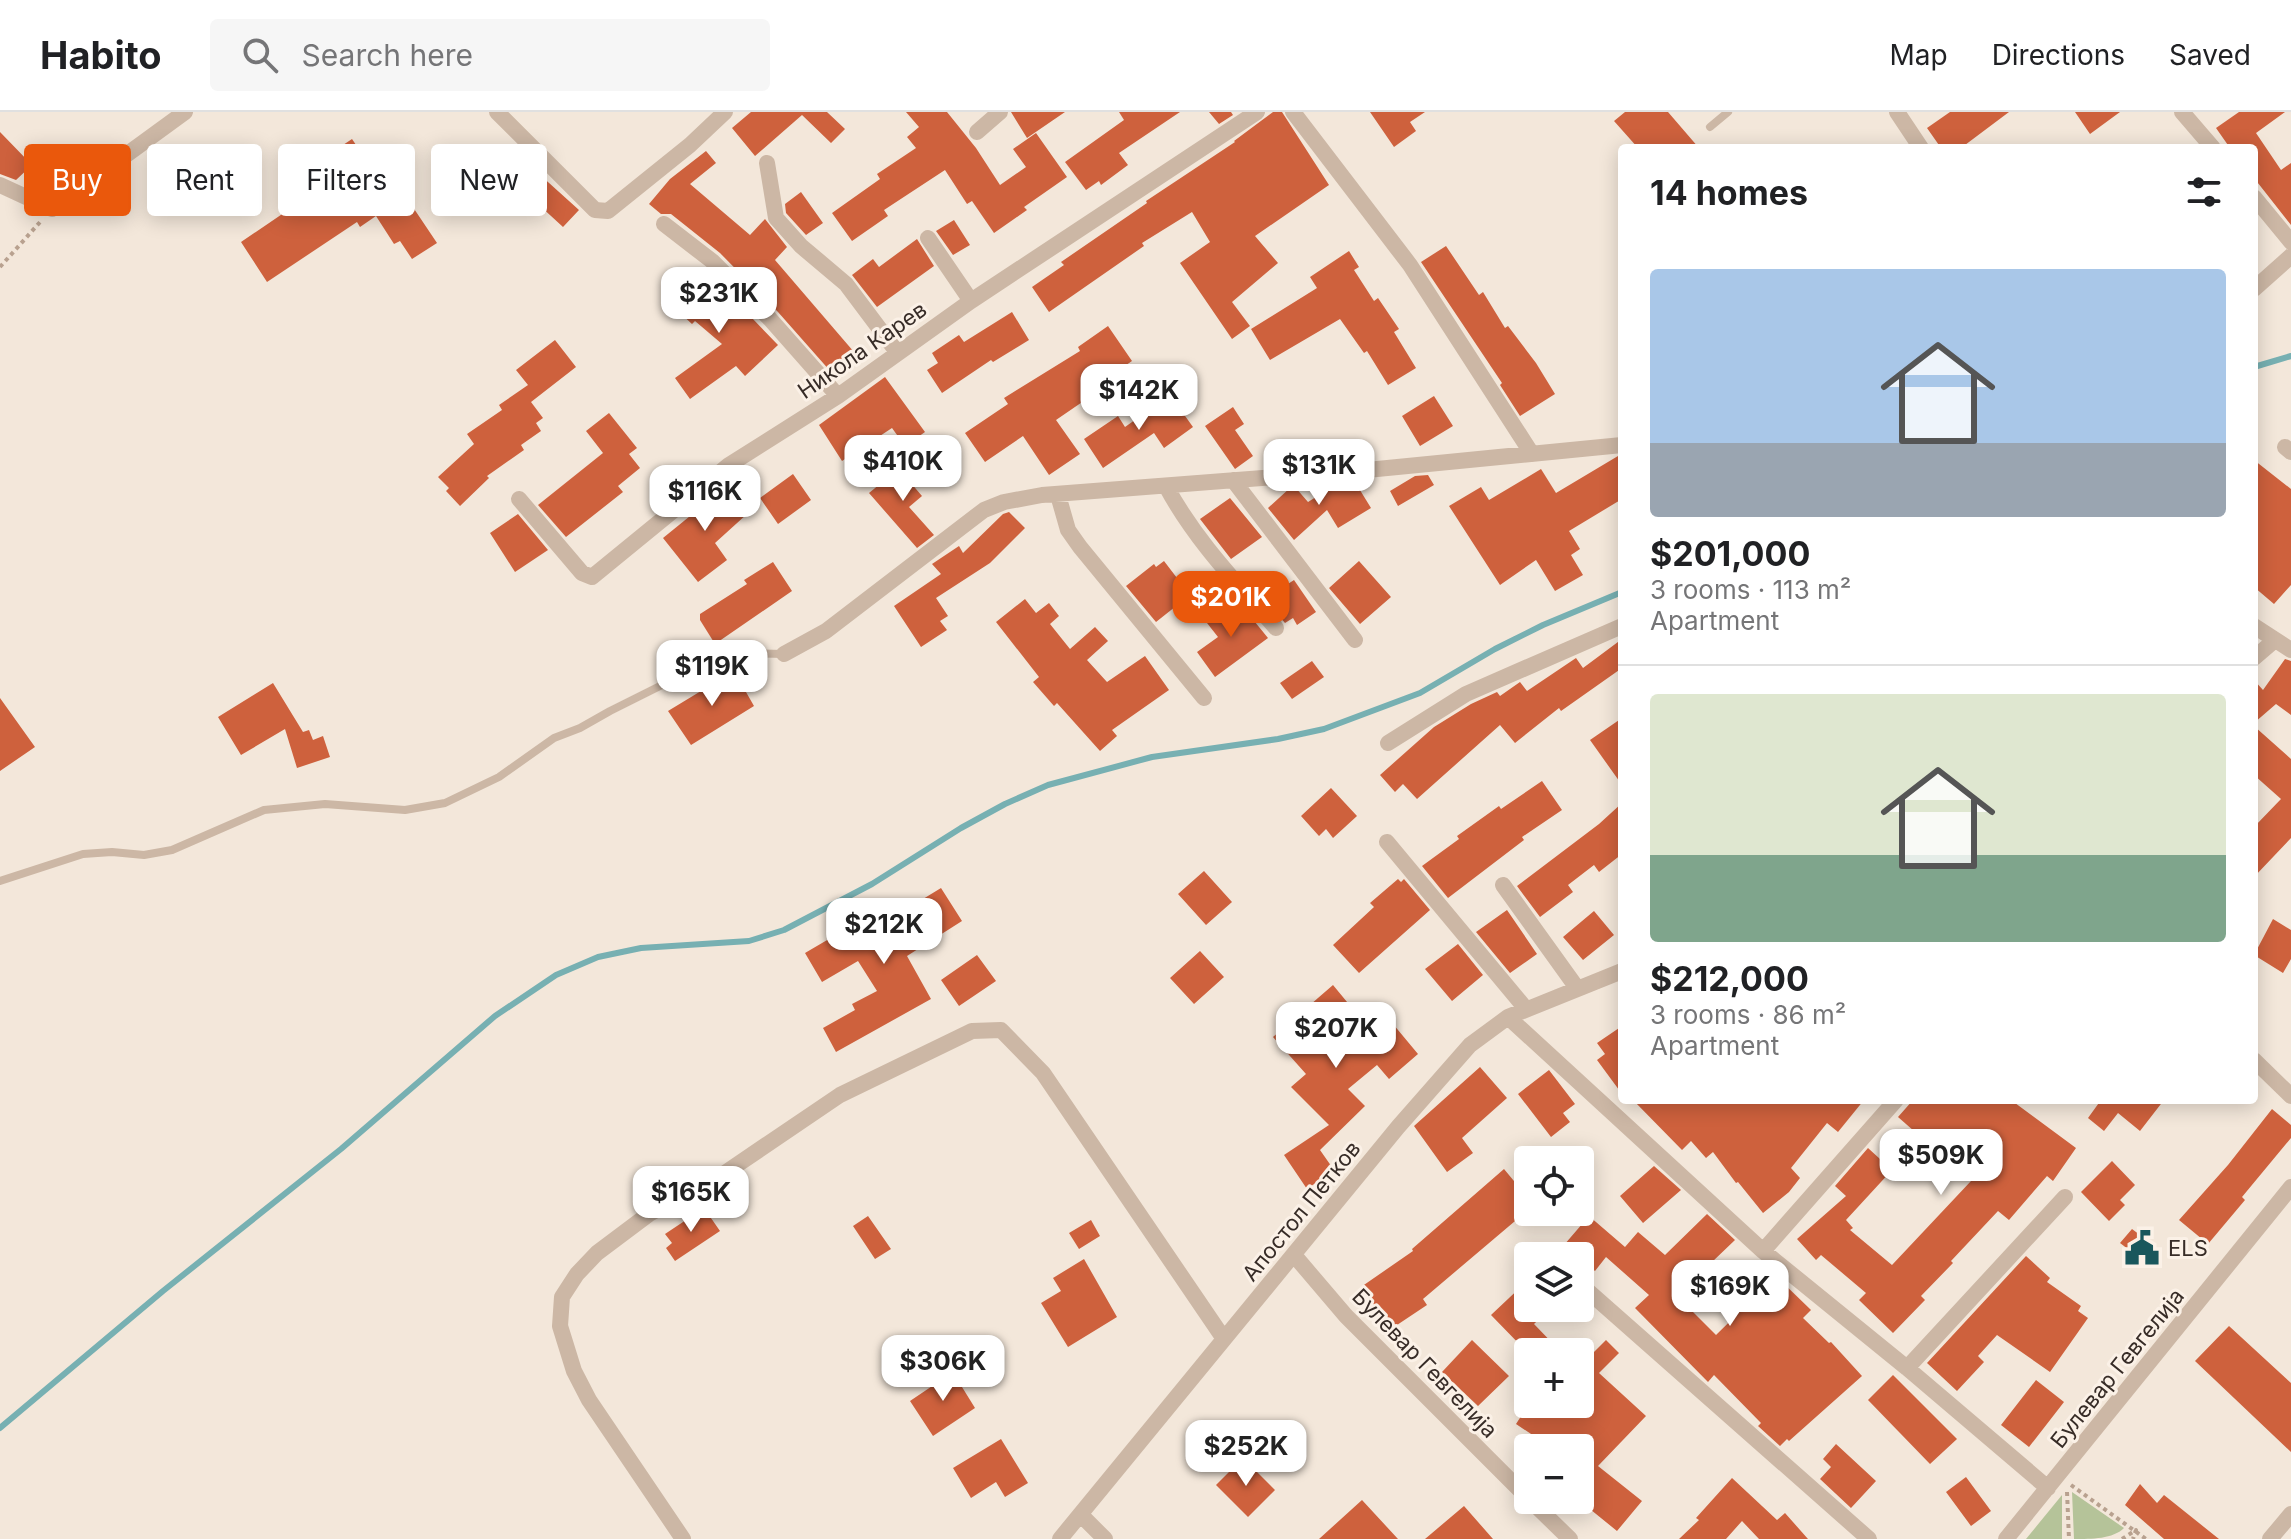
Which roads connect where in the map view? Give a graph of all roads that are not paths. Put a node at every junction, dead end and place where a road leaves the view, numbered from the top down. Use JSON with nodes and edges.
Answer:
{"nodes":[{"id":1,"x":185,"y":112,"type":"edge"},
{"id":2,"x":497,"y":112,"type":"edge"},
{"id":3,"x":725,"y":112,"type":"edge"},
{"id":4,"x":998,"y":112,"type":"edge"},
{"id":5,"x":1257,"y":112,"type":"edge"},
{"id":6,"x":1293,"y":112,"type":"edge"},
{"id":7,"x":1728,"y":112,"type":"edge"},
{"id":8,"x":1897,"y":112,"type":"edge"},
{"id":9,"x":2187,"y":114,"type":"edge"},
{"id":10,"x":1710,"y":127,"type":"dead end"},
{"id":11,"x":977,"y":132,"type":"dead end"},
{"id":12,"x":1918,"y":144,"type":"edge"},
{"id":13,"x":2210,"y":144,"type":"edge"},
{"id":14,"x":767,"y":163,"type":"dead end"},
{"id":15,"x":0,"y":185,"type":"edge"},
{"id":16,"x":2258,"y":202,"type":"edge"},
{"id":17,"x":664,"y":224,"type":"dead end"},
{"id":18,"x":928,"y":238,"type":"dead end"},
{"id":19,"x":2291,"y":242,"type":"edge"},
{"id":20,"x":2291,"y":256,"type":"edge"},
{"id":21,"x":2258,"y":285,"type":"edge"},
{"id":22,"x":971,"y":301,"type":"junction"},
{"id":23,"x":897,"y":352,"type":"junction"},
{"id":24,"x":838,"y":396,"type":"junction"},
{"id":25,"x":1618,"y":445,"type":"edge"},
{"id":26,"x":1532,"y":454,"type":"junction"},
{"id":27,"x":1233,"y":480,"type":"junction"},
{"id":28,"x":1166,"y":486,"type":"junction"},
{"id":29,"x":1058,"y":495,"type":"junction"},
{"id":30,"x":519,"y":499,"type":"dead end"},
{"id":31,"x":1276,"y":628,"type":"dead end"},
{"id":32,"x":1618,"y":628,"type":"edge"},
{"id":33,"x":2258,"y":629,"type":"edge"},
{"id":34,"x":1355,"y":640,"type":"dead end"},
{"id":35,"x":2275,"y":640,"type":"junction"},
{"id":36,"x":2291,"y":650,"type":"edge"},
{"id":37,"x":784,"y":654,"type":"joint"},
{"id":38,"x":2258,"y":655,"type":"edge"},
{"id":39,"x":1204,"y":698,"type":"dead end"},
{"id":40,"x":1388,"y":743,"type":"dead end"},
{"id":41,"x":1387,"y":842,"type":"dead end"},
{"id":42,"x":0,"y":881,"type":"edge"},
{"id":43,"x":1503,"y":885,"type":"dead end"},
{"id":44,"x":1618,"y":973,"type":"edge"},
{"id":45,"x":1577,"y":988,"type":"junction"},
{"id":46,"x":1526,"y":1009,"type":"junction"},
{"id":47,"x":1508,"y":1017,"type":"junction"},
{"id":48,"x":2258,"y":1064,"type":"edge"},
{"id":49,"x":2291,"y":1096,"type":"edge"},
{"id":50,"x":1892,"y":1104,"type":"edge"},
{"id":51,"x":2291,"y":1187,"type":"edge"},
{"id":52,"x":2065,"y":1197,"type":"dead end"},
{"id":53,"x":1763,"y":1251,"type":"junction"},
{"id":54,"x":1294,"y":1255,"type":"junction"},
{"id":55,"x":1594,"y":1296,"type":"edge"},
{"id":56,"x":1224,"y":1339,"type":"junction"},
{"id":57,"x":1907,"y":1368,"type":"junction"},
{"id":58,"x":1514,"y":1484,"type":"edge"},
{"id":59,"x":2048,"y":1488,"type":"junction"},
{"id":60,"x":1544,"y":1514,"type":"edge"},
{"id":61,"x":2291,"y":1514,"type":"edge"},
{"id":62,"x":1081,"y":1515,"type":"junction"},
{"id":63,"x":683,"y":1539,"type":"edge"},
{"id":64,"x":1060,"y":1539,"type":"edge"},
{"id":65,"x":1105,"y":1539,"type":"edge"},
{"id":66,"x":1570,"y":1539,"type":"edge"},
{"id":67,"x":1869,"y":1539,"type":"edge"},
{"id":68,"x":2006,"y":1539,"type":"edge"},
{"id":69,"x":2270,"y":1539,"type":"edge"}],
"edges":[{"from":1,"to":15,"type":"street"},
{"from":2,"to":3,"type":"street"},
{"from":4,"to":11,"type":"street"},
{"from":5,"to":22,"type":"street","name":"Никола Карев"},
{"from":6,"to":26,"type":"street"},
{"from":7,"to":10,"type":"lane"},
{"from":8,"to":12,"type":"street"},
{"from":9,"to":13,"type":"street"},
{"from":14,"to":23,"type":"street"},
{"from":16,"to":19,"type":"street"},
{"from":17,"to":24,"type":"street"},
{"from":18,"to":22,"type":"street"},
{"from":20,"to":21,"type":"street"},
{"from":22,"to":23,"type":"street","name":"Никола Карев"},
{"from":23,"to":24,"type":"street","name":"Никола Карев"},
{"from":24,"to":30,"type":"street","name":"Никола Карев"},
{"from":25,"to":26,"type":"street"},
{"from":26,"to":27,"type":"street"},
{"from":27,"to":28,"type":"street"},
{"from":27,"to":34,"type":"street"},
{"from":28,"to":29,"type":"street"},
{"from":28,"to":31,"type":"street"},
{"from":29,"to":37,"type":"street"},
{"from":29,"to":39,"type":"street"},
{"from":32,"to":40,"type":"street"},
{"from":33,"to":35,"type":"street"},
{"from":35,"to":36,"type":"street"},
{"from":35,"to":38,"type":"street"},
{"from":37,"to":42,"type":"lane"},
{"from":41,"to":46,"type":"street"},
{"from":43,"to":45,"type":"street"},
{"from":44,"to":45,"type":"street","name":"Апостол Петков"},
{"from":45,"to":46,"type":"street","name":"Апостол Петков"},
{"from":46,"to":47,"type":"street","name":"Апостол Петков"},
{"from":47,"to":53,"type":"street"},
{"from":47,"to":54,"type":"street","name":"Апостол Петков"},
{"from":48,"to":49,"type":"street"},
{"from":50,"to":53,"type":"street"},
{"from":51,"to":59,"type":"street","name":"Булевар Гевгелија"},
{"from":52,"to":57,"type":"street"},
{"from":53,"to":57,"type":"street"},
{"from":54,"to":56,"type":"street","name":"Апостол Петков"},
{"from":54,"to":58,"type":"street","name":"Булевар Гевгелија"},
{"from":55,"to":67,"type":"street"},
{"from":56,"to":62,"type":"street","name":"Апостол Петков"},
{"from":56,"to":63,"type":"street"},
{"from":57,"to":59,"type":"street"},
{"from":59,"to":68,"type":"street","name":"Булевар Гевгелија"},
{"from":60,"to":66,"type":"street","name":"Булевар Гевгелија"},
{"from":61,"to":69,"type":"street"},
{"from":62,"to":64,"type":"street","name":"Апостол Петков"},
{"from":62,"to":65,"type":"street"}]}
